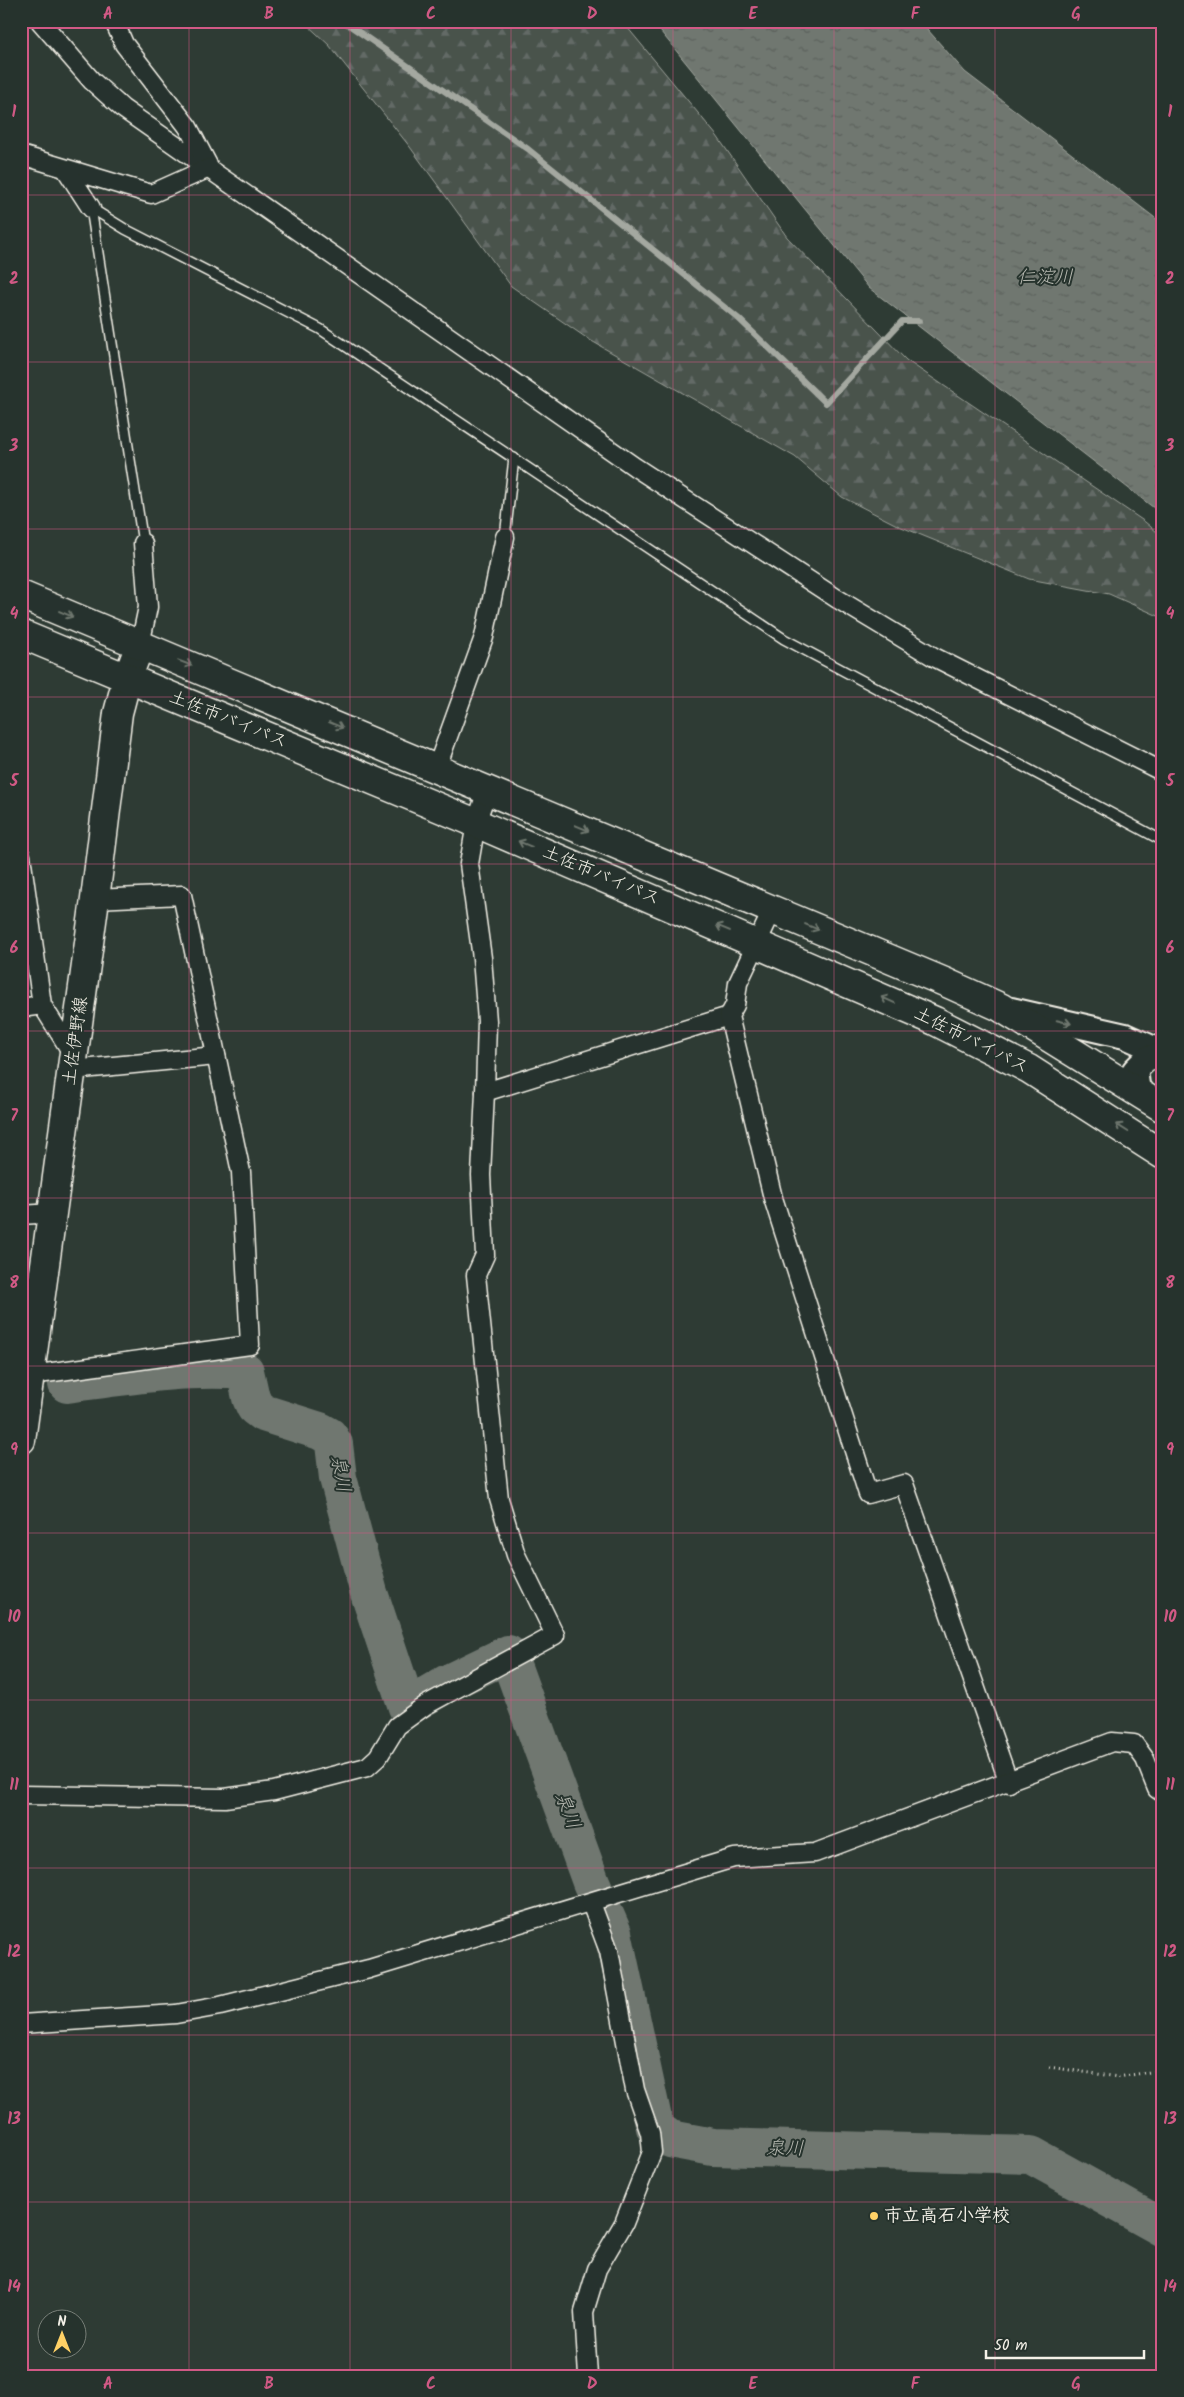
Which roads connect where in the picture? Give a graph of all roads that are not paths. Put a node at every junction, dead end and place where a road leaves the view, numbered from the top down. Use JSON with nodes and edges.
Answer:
{"nodes":[{"id":1,"x":40,"y":21,"type":"edge"},
{"id":2,"x":114,"y":21,"type":"edge"},
{"id":3,"x":21,"y":155,"type":"edge"},
{"id":4,"x":209,"y":168,"type":"junction"},
{"id":5,"x":67,"y":171,"type":"junction"},
{"id":6,"x":91,"y":208,"type":"junction"},
{"id":7,"x":514,"y":458,"type":"junction"},
{"id":8,"x":505,"y":537,"type":"joint"},
{"id":9,"x":143,"y":542,"type":"joint"},
{"id":10,"x":21,"y":595,"type":"edge"},
{"id":11,"x":21,"y":634,"type":"edge"},
{"id":12,"x":140,"y":645,"type":"junction"},
{"id":13,"x":127,"y":679,"type":"junction"},
{"id":14,"x":437,"y":767,"type":"junction"},
{"id":15,"x":1163,"y":772,"type":"edge"},
{"id":16,"x":488,"y":788,"type":"junction"},
{"id":17,"x":476,"y":823,"type":"junction"},
{"id":18,"x":1163,"y":841,"type":"edge"},
{"id":19,"x":21,"y":856,"type":"edge"},
{"id":20,"x":96,"y":899,"type":"junction"},
{"id":21,"x":773,"y":909,"type":"junction"},
{"id":22,"x":757,"y":943,"type":"junction"},
{"id":23,"x":42,"y":1005,"type":"junction"},
{"id":24,"x":1000,"y":1007,"type":"junction"},
{"id":25,"x":21,"y":1008,"type":"edge"},
{"id":26,"x":729,"y":1016,"type":"junction"},
{"id":27,"x":1163,"y":1054,"type":"edge"},
{"id":28,"x":216,"y":1056,"type":"junction"},
{"id":29,"x":73,"y":1063,"type":"junction"},
{"id":30,"x":485,"y":1092,"type":"junction"},
{"id":31,"x":1138,"y":1092,"type":"junction"},
{"id":32,"x":1163,"y":1108,"type":"edge"},
{"id":33,"x":1163,"y":1155,"type":"edge"},
{"id":34,"x":53,"y":1213,"type":"junction"},
{"id":35,"x":21,"y":1215,"type":"edge"},
{"id":36,"x":31,"y":1375,"type":"junction"},
{"id":37,"x":21,"y":1440,"type":"edge"},
{"id":38,"x":1009,"y":1783,"type":"junction"},
{"id":39,"x":1163,"y":1793,"type":"edge"},
{"id":40,"x":21,"y":1795,"type":"edge"},
{"id":41,"x":590,"y":1903,"type":"junction"},
{"id":42,"x":21,"y":2024,"type":"edge"},
{"id":43,"x":588,"y":2376,"type":"edge"}],
"edges":[{"from":1,"to":4,"type":"street"},
{"from":2,"to":4,"type":"street"},
{"from":3,"to":5,"type":"street"},
{"from":4,"to":5,"type":"street"},
{"from":4,"to":15,"type":"street"},
{"from":5,"to":6,"type":"street"},
{"from":6,"to":7,"type":"lane"},
{"from":6,"to":9,"type":"lane"},
{"from":7,"to":8,"type":"lane"},
{"from":7,"to":18,"type":"lane"},
{"from":8,"to":14,"type":"street"},
{"from":9,"to":12,"type":"street"},
{"from":10,"to":12,"type":"main road","name":"土佐市バイパス","one_way":true},
{"from":11,"to":13,"type":"main road","name":"土佐市バイパス"},
{"from":12,"to":13,"type":"main road","name":"土佐伊野線"},
{"from":12,"to":14,"type":"main road","name":"土佐市バイパス","one_way":true},
{"from":13,"to":17,"type":"main road","name":"土佐市バイパス"},
{"from":13,"to":20,"type":"main road","name":"土佐伊野線"},
{"from":14,"to":16,"type":"main road","name":"土佐市バイパス"},
{"from":16,"to":17,"type":"street"},
{"from":16,"to":21,"type":"main road","name":"土佐市バイパス","one_way":true},
{"from":22,"to":17,"type":"main road","name":"土佐市バイパス","one_way":true},
{"from":17,"to":30,"type":"street"},
{"from":19,"to":23,"type":"street"},
{"from":20,"to":28,"type":"street"},
{"from":20,"to":29,"type":"main road","name":"土佐伊野線"},
{"from":21,"to":22,"type":"street"},
{"from":21,"to":24,"type":"main road","name":"土佐市バイパス","one_way":true},
{"from":22,"to":26,"type":"street"},
{"from":33,"to":22,"type":"main road","name":"土佐市バイパス","one_way":true},
{"from":23,"to":25,"type":"street"},
{"from":23,"to":29,"type":"street"},
{"from":24,"to":27,"type":"main road","one_way":true},
{"from":24,"to":31,"type":"main road","name":"土佐市バイパス"},
{"from":26,"to":30,"type":"street"},
{"from":26,"to":38,"type":"street"},
{"from":27,"to":31,"type":"main road"},
{"from":28,"to":29,"type":"street"},
{"from":28,"to":36,"type":"street"},
{"from":29,"to":34,"type":"main road","name":"土佐伊野線"},
{"from":30,"to":40,"type":"street"},
{"from":31,"to":32,"type":"main road","name":"土佐市バイパス"},
{"from":34,"to":35,"type":"street"},
{"from":34,"to":36,"type":"main road","name":"土佐伊野線"},
{"from":36,"to":37,"type":"main road","name":"土佐伊野線"},
{"from":38,"to":39,"type":"street"},
{"from":38,"to":41,"type":"street"},
{"from":41,"to":42,"type":"street"},
{"from":41,"to":43,"type":"street"}]}
